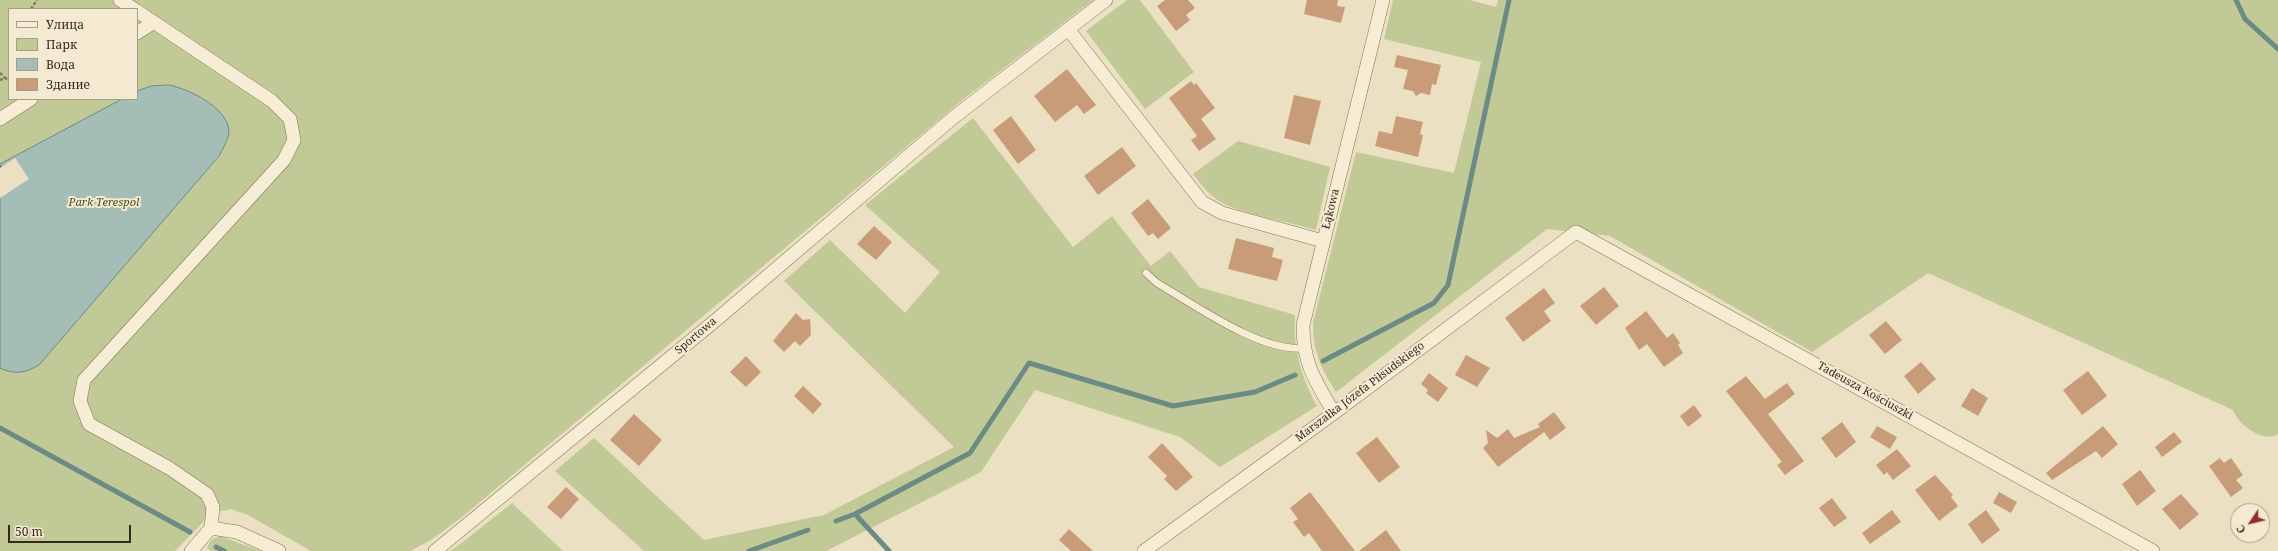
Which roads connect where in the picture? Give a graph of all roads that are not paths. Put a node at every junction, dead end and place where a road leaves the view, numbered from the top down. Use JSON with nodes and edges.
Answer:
{"nodes":[{"id":1,"x":120,"y":0,"type":"edge"},
{"id":2,"x":1106,"y":0,"type":"edge"},
{"id":3,"x":1383,"y":0,"type":"edge"},
{"id":4,"x":132,"y":8,"type":"edge"},
{"id":5,"x":138,"y":12,"type":"edge"},
{"id":6,"x":154,"y":22,"type":"junction"},
{"id":7,"x":1068,"y":30,"type":"junction"},
{"id":8,"x":138,"y":32,"type":"edge"},
{"id":9,"x":29,"y":100,"type":"edge"},
{"id":10,"x":0,"y":119,"type":"edge"},
{"id":11,"x":1576,"y":232,"type":"joint"},
{"id":12,"x":1323,"y":241,"type":"junction"},
{"id":13,"x":1146,"y":273,"type":"dead end"},
{"id":14,"x":1303,"y":348,"type":"junction"},
{"id":15,"x":1334,"y":413,"type":"junction"},
{"id":16,"x":211,"y":528,"type":"junction"},
{"id":17,"x":2144,"y":549,"type":"edge"},
{"id":18,"x":1147,"y":550,"type":"edge"},
{"id":19,"x":191,"y":551,"type":"edge"},
{"id":20,"x":279,"y":551,"type":"edge"},
{"id":21,"x":435,"y":551,"type":"edge"}],
"edges":[{"from":1,"to":4,"type":"street"},
{"from":2,"to":7,"type":"street","name":"Sportowa"},
{"from":3,"to":12,"type":"street","name":"Łąkowa"},
{"from":5,"to":6,"type":"street"},
{"from":6,"to":8,"type":"street"},
{"from":6,"to":16,"type":"street"},
{"from":7,"to":12,"type":"street"},
{"from":7,"to":21,"type":"street","name":"Sportowa"},
{"from":9,"to":10,"type":"street"},
{"from":11,"to":15,"type":"street","name":"Marszałka Józefa Piłsudskiego"},
{"from":11,"to":17,"type":"street","name":"Tadeusza Kościuszki"},
{"from":12,"to":14,"type":"street","name":"Łąkowa"},
{"from":13,"to":14,"type":"lane"},
{"from":14,"to":15,"type":"street","name":"Łąkowa"},
{"from":15,"to":18,"type":"street","name":"Marszałka Józefa Piłsudskiego"},
{"from":16,"to":19,"type":"street"},
{"from":16,"to":20,"type":"street"}]}
